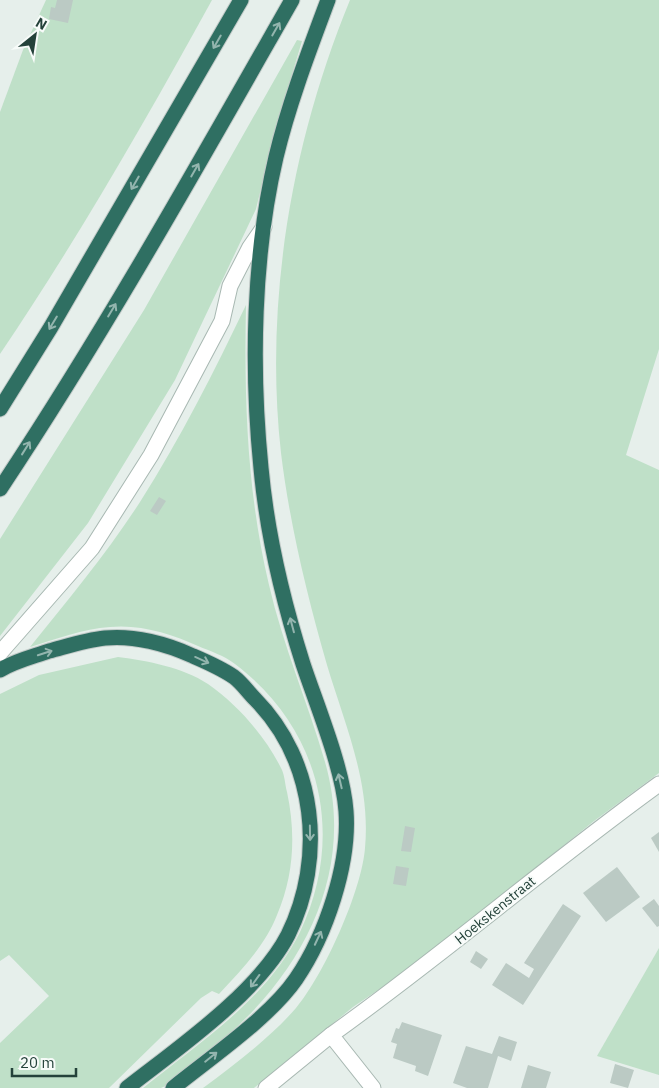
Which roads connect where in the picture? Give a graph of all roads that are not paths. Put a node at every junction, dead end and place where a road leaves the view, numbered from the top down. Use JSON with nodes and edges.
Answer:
{"nodes":[{"id":1,"x":241,"y":0,"type":"edge"},
{"id":2,"x":292,"y":0,"type":"edge"},
{"id":3,"x":328,"y":0,"type":"edge"},
{"id":4,"x":264,"y":227,"type":"junction"},
{"id":5,"x":0,"y":409,"type":"edge"},
{"id":6,"x":0,"y":489,"type":"edge"},
{"id":7,"x":0,"y":652,"type":"edge"},
{"id":8,"x":0,"y":670,"type":"edge"},
{"id":9,"x":659,"y":784,"type":"edge"},
{"id":10,"x":331,"y":1035,"type":"junction"},
{"id":11,"x":127,"y":1088,"type":"edge"},
{"id":12,"x":173,"y":1088,"type":"edge"},
{"id":13,"x":266,"y":1088,"type":"edge"},
{"id":14,"x":373,"y":1088,"type":"edge"}],
"edges":[{"from":1,"to":5,"type":"highway","one_way":true},
{"from":6,"to":2,"type":"highway","one_way":true},
{"from":3,"to":4,"type":"highway"},
{"from":4,"to":7,"type":"street"},
{"from":12,"to":4,"type":"highway","one_way":true},
{"from":8,"to":11,"type":"highway","one_way":true},
{"from":9,"to":10,"type":"street","name":"Hoekskenstraat"},
{"from":10,"to":13,"type":"street","name":"Hoekskenstraat"},
{"from":10,"to":14,"type":"street"}]}
